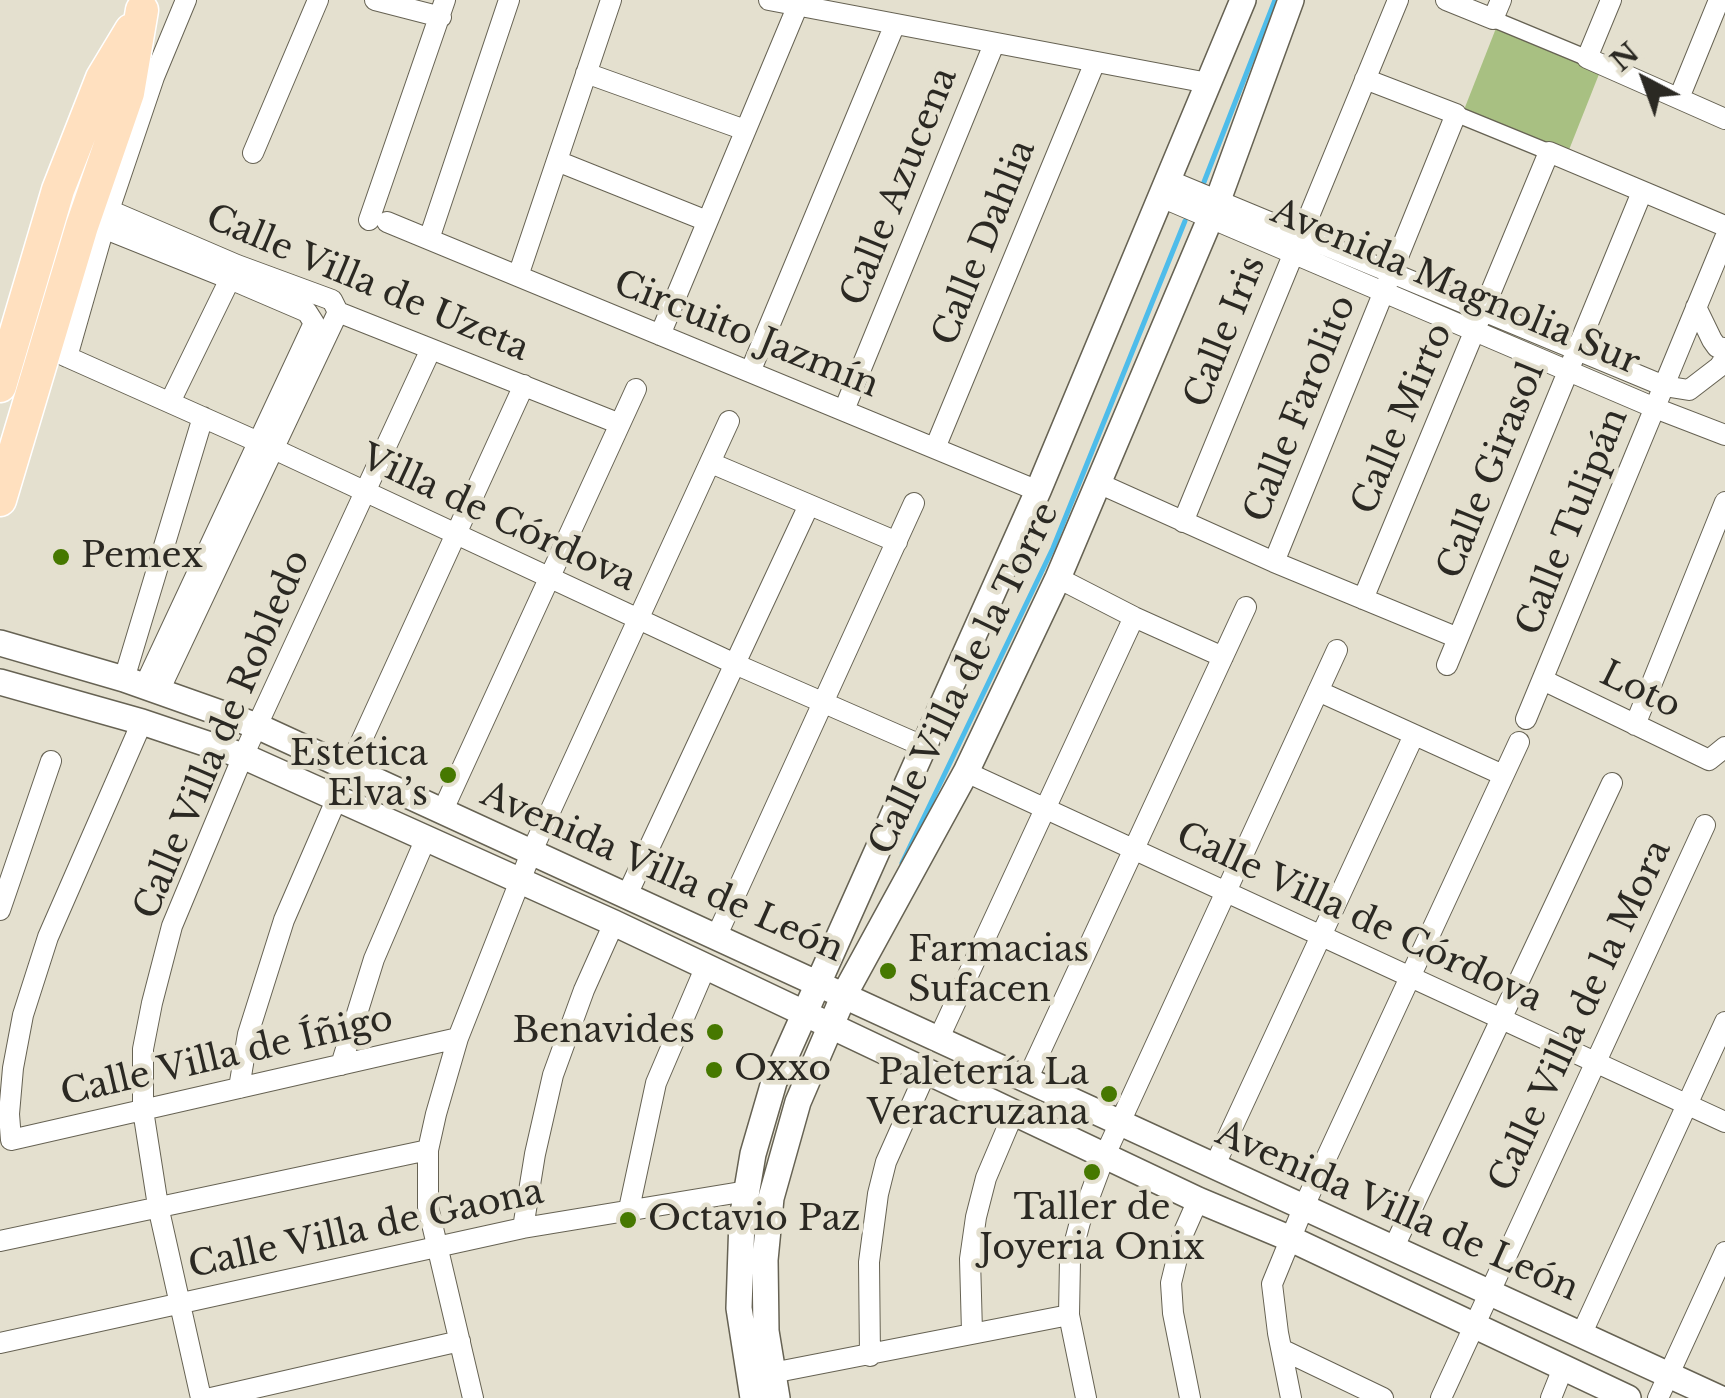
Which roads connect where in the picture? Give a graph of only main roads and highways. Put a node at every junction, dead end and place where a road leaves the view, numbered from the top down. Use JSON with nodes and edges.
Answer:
{"nodes":[{"id":1,"x":145,"y":5,"type":"edge"},
{"id":2,"x":96,"y":210,"type":"junction"},
{"id":3,"x":36,"y":262,"type":"junction"},
{"id":4,"x":0,"y":386,"type":"edge"},
{"id":5,"x":0,"y":500,"type":"edge"}],
"edges":[{"from":1,"to":2,"type":"main road"},
{"from":1,"to":3,"type":"main road"},
{"from":2,"to":3,"type":"main road"},
{"from":2,"to":5,"type":"main road"},
{"from":3,"to":4,"type":"main road"}]}
